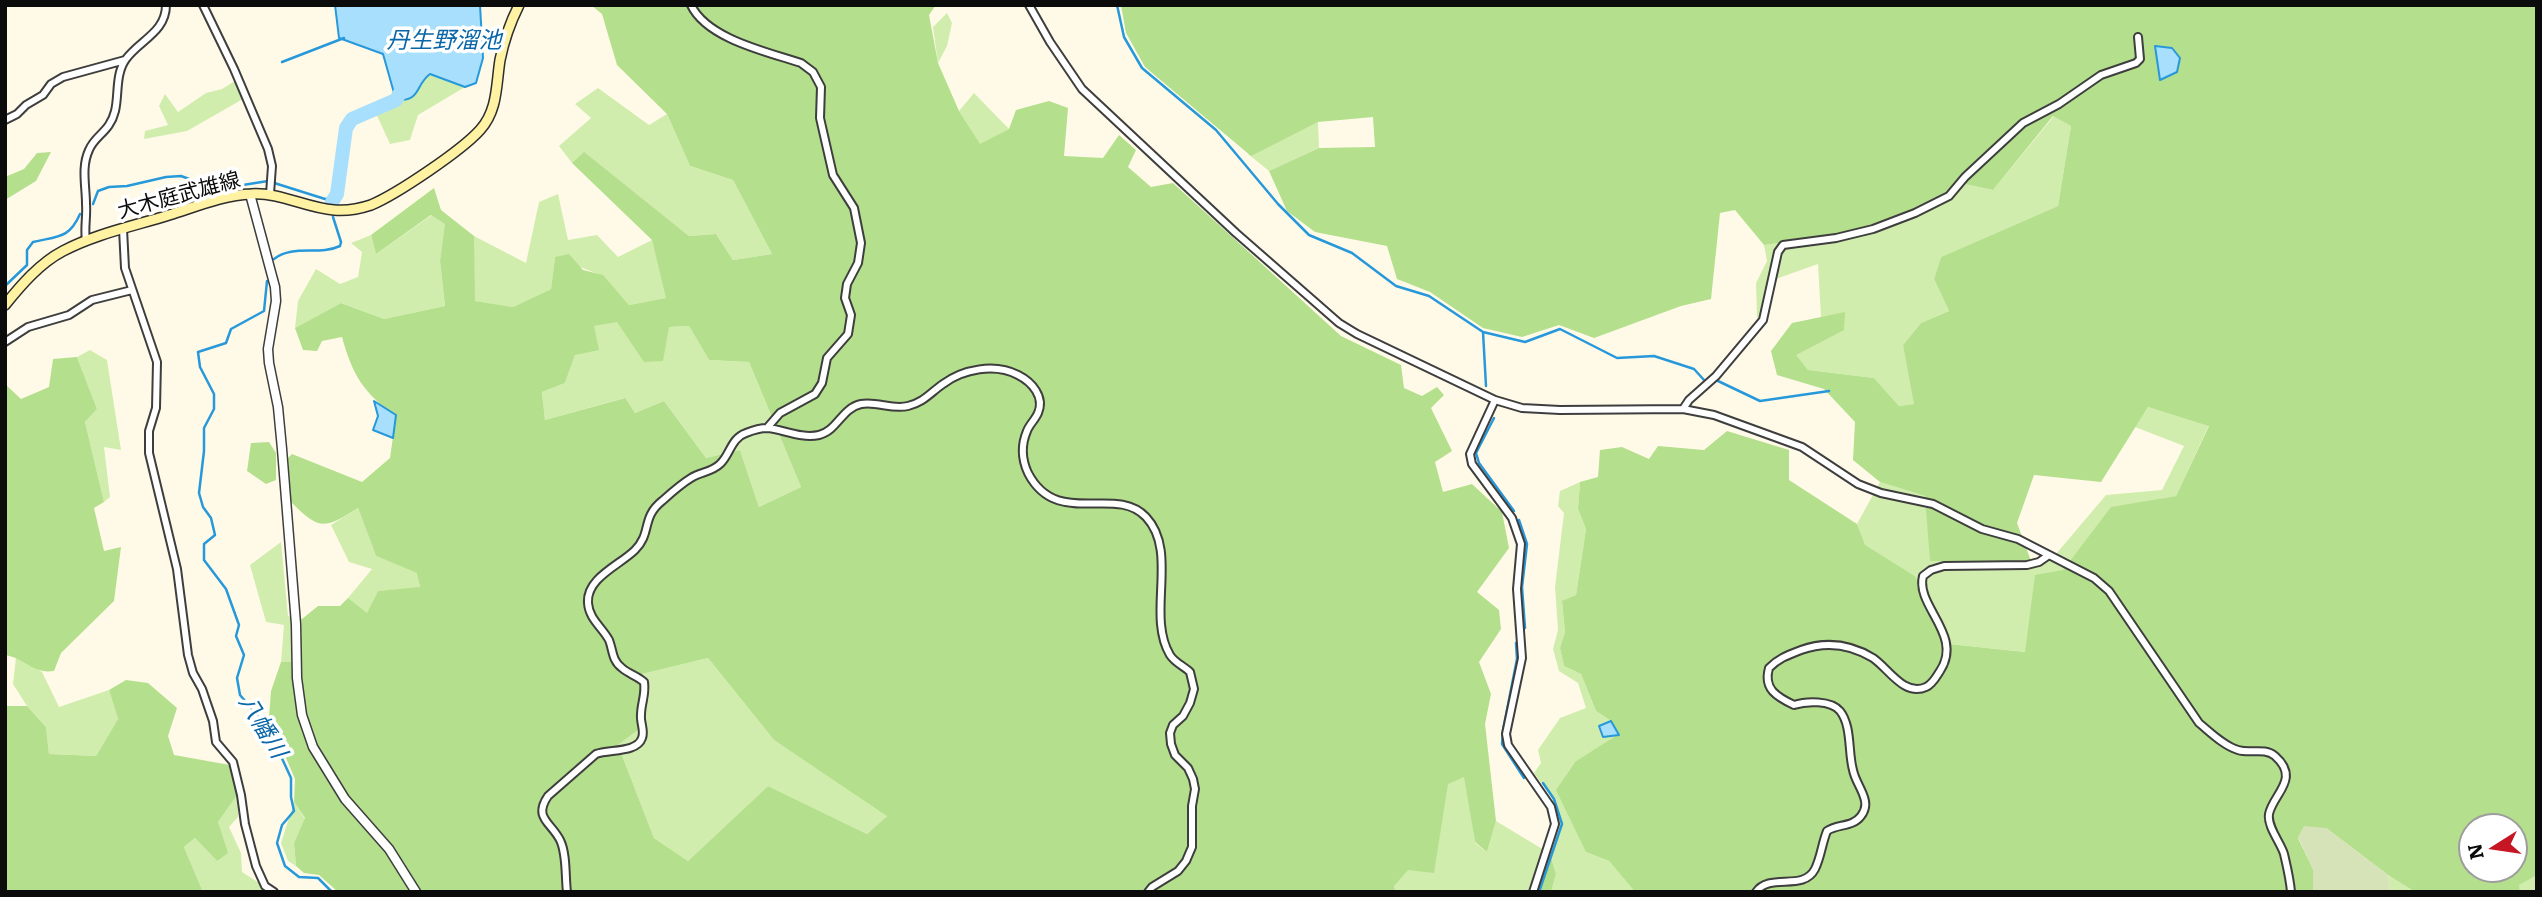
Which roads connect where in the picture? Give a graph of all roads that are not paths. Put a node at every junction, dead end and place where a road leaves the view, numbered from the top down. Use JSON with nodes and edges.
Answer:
{"nodes":[{"id":1,"x":166,"y":5,"type":"edge"},
{"id":2,"x":203,"y":5,"type":"edge"},
{"id":3,"x":519,"y":5,"type":"edge"},
{"id":4,"x":691,"y":5,"type":"edge"},
{"id":5,"x":1030,"y":5,"type":"edge"},
{"id":6,"x":2138,"y":37,"type":"dead end"},
{"id":7,"x":125,"y":60,"type":"junction"},
{"id":8,"x":5,"y":120,"type":"edge"},
{"id":9,"x":271,"y":186,"type":"junction"},
{"id":10,"x":250,"y":194,"type":"junction"},
{"id":11,"x":123,"y":229,"type":"junction"},
{"id":12,"x":86,"y":241,"type":"junction"},
{"id":13,"x":132,"y":290,"type":"junction"},
{"id":14,"x":5,"y":305,"type":"edge"},
{"id":15,"x":5,"y":342,"type":"edge"},
{"id":16,"x":1495,"y":400,"type":"junction"},
{"id":17,"x":1683,"y":409,"type":"junction"},
{"id":18,"x":766,"y":428,"type":"junction"},
{"id":19,"x":2049,"y":555,"type":"junction"},
{"id":20,"x":274,"y":892,"type":"edge"},
{"id":21,"x":416,"y":892,"type":"edge"},
{"id":22,"x":567,"y":892,"type":"edge"},
{"id":23,"x":1148,"y":892,"type":"edge"},
{"id":24,"x":1533,"y":892,"type":"edge"},
{"id":25,"x":1756,"y":892,"type":"edge"},
{"id":26,"x":2291,"y":892,"type":"edge"}],
"edges":[{"from":1,"to":7,"type":"street"},
{"from":2,"to":9,"type":"street"},
{"from":3,"to":9,"type":"main road","name":"大木庭武雄線"},
{"from":4,"to":18,"type":"street"},
{"from":5,"to":16,"type":"street"},
{"from":6,"to":17,"type":"street"},
{"from":7,"to":8,"type":"street"},
{"from":7,"to":12,"type":"street"},
{"from":9,"to":10,"type":"main road","name":"大木庭武雄線"},
{"from":10,"to":11,"type":"main road","name":"大木庭武雄線"},
{"from":10,"to":21,"type":"street"},
{"from":11,"to":12,"type":"main road","name":"大木庭武雄線"},
{"from":11,"to":13,"type":"street"},
{"from":12,"to":14,"type":"main road","name":"大木庭武雄線"},
{"from":13,"to":15,"type":"street"},
{"from":13,"to":20,"type":"street"},
{"from":16,"to":17,"type":"street"},
{"from":16,"to":24,"type":"street"},
{"from":17,"to":19,"type":"street"},
{"from":18,"to":22,"type":"street"},
{"from":18,"to":23,"type":"street"},
{"from":19,"to":25,"type":"street"},
{"from":19,"to":26,"type":"street"}]}
